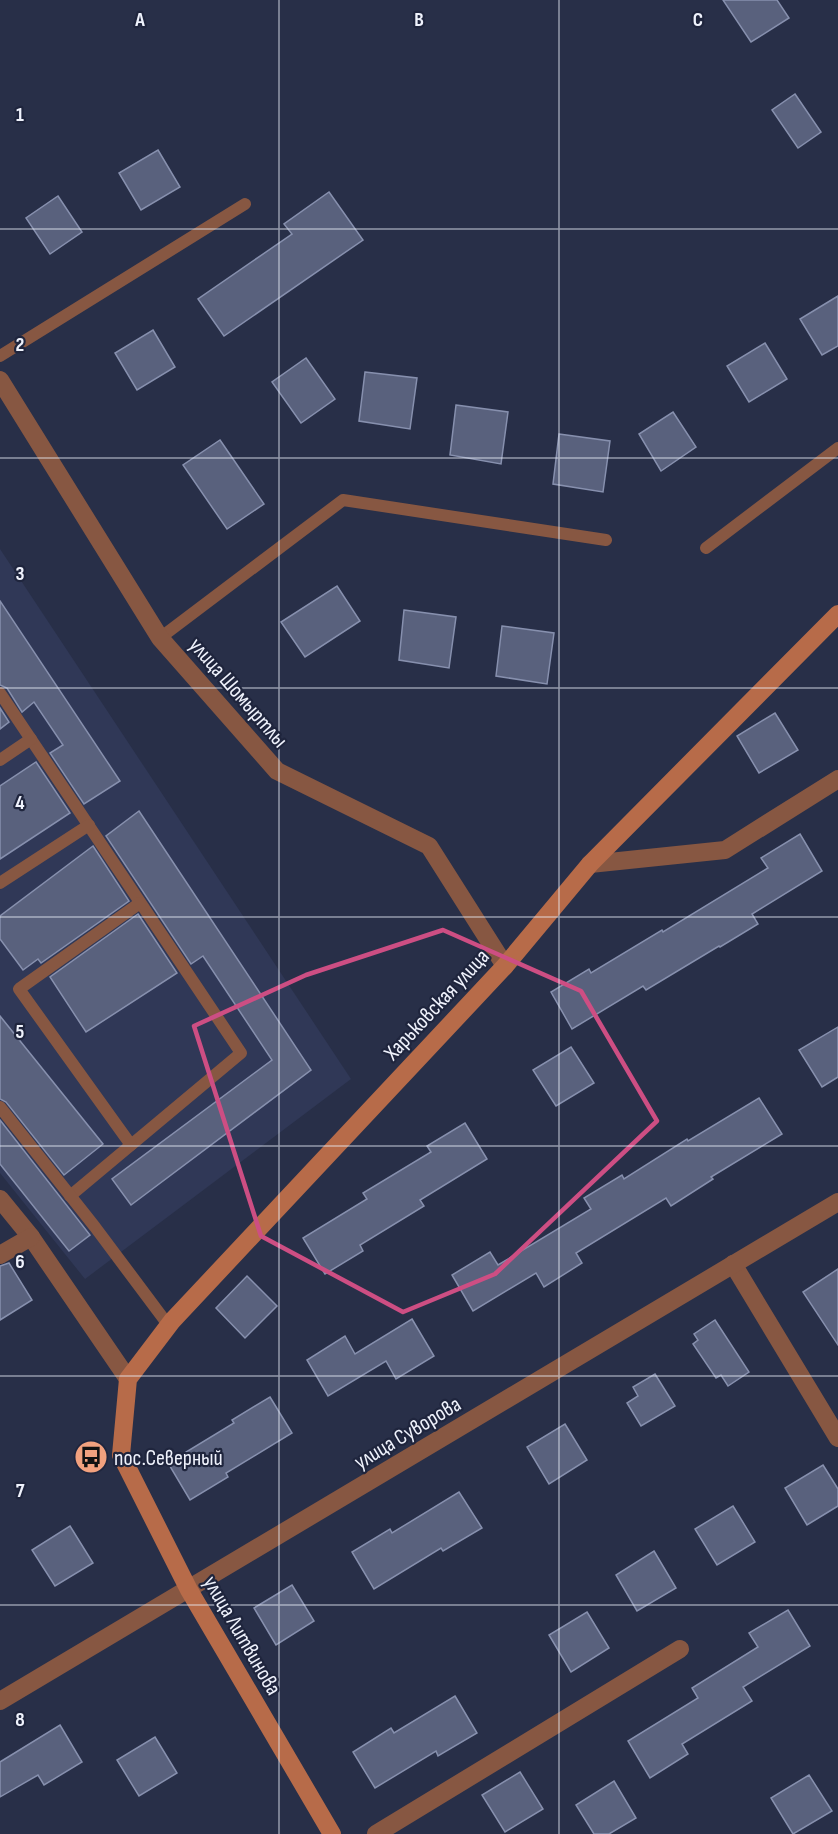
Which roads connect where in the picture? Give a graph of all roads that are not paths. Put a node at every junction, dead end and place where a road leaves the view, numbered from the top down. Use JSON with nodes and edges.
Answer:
{"nodes":[{"id":1,"x":245,"y":204,"type":"dead end"},
{"id":2,"x":0,"y":356,"type":"edge"},
{"id":3,"x":0,"y":380,"type":"edge"},
{"id":4,"x":838,"y":448,"type":"edge"},
{"id":5,"x":606,"y":540,"type":"dead end"},
{"id":6,"x":706,"y":548,"type":"dead end"},
{"id":7,"x":838,"y":614,"type":"edge"},
{"id":8,"x":160,"y":638,"type":"junction"},
{"id":9,"x":0,"y":693,"type":"edge"},
{"id":10,"x":31,"y":739,"type":"junction"},
{"id":11,"x":0,"y":760,"type":"edge"},
{"id":12,"x":838,"y":779,"type":"edge"},
{"id":13,"x":89,"y":825,"type":"junction"},
{"id":14,"x":590,"y":864,"type":"junction"},
{"id":15,"x":0,"y":882,"type":"edge"},
{"id":16,"x":140,"y":903,"type":"junction"},
{"id":17,"x":505,"y":966,"type":"junction"},
{"id":18,"x":0,"y":1107,"type":"edge"},
{"id":19,"x":131,"y":1145,"type":"junction"},
{"id":20,"x":70,"y":1196,"type":"junction"},
{"id":21,"x":0,"y":1199,"type":"edge"},
{"id":22,"x":838,"y":1202,"type":"edge"},
{"id":23,"x":31,"y":1237,"type":"junction"},
{"id":24,"x":0,"y":1256,"type":"edge"},
{"id":25,"x":733,"y":1264,"type":"junction"},
{"id":26,"x":169,"y":1326,"type":"junction"},
{"id":27,"x":129,"y":1379,"type":"junction"},
{"id":28,"x":838,"y":1438,"type":"edge"},
{"id":29,"x":189,"y":1590,"type":"junction"},
{"id":30,"x":680,"y":1649,"type":"dead end"},
{"id":31,"x":0,"y":1701,"type":"edge"},
{"id":32,"x":332,"y":1834,"type":"edge"},
{"id":33,"x":376,"y":1834,"type":"edge"}],
"edges":[{"from":1,"to":2,"type":"lane"},
{"from":3,"to":8,"type":"street","name":"улица Шомыртлы"},
{"from":4,"to":6,"type":"lane"},
{"from":5,"to":8,"type":"lane"},
{"from":7,"to":14,"type":"street","name":"Харьковская улица"},
{"from":8,"to":17,"type":"street","name":"улица Шомыртлы"},
{"from":9,"to":10,"type":"lane"},
{"from":10,"to":11,"type":"lane"},
{"from":10,"to":13,"type":"lane"},
{"from":12,"to":14,"type":"street"},
{"from":13,"to":15,"type":"lane"},
{"from":13,"to":16,"type":"lane"},
{"from":14,"to":17,"type":"street","name":"Харьковская улица"},
{"from":16,"to":19,"type":"lane"},
{"from":16,"to":19,"type":"lane"},
{"from":17,"to":26,"type":"street","name":"Харьковская улица"},
{"from":18,"to":20,"type":"lane"},
{"from":19,"to":20,"type":"lane"},
{"from":20,"to":26,"type":"lane"},
{"from":21,"to":23,"type":"street"},
{"from":22,"to":25,"type":"street","name":"улица Суворова"},
{"from":23,"to":24,"type":"street"},
{"from":23,"to":27,"type":"street"},
{"from":25,"to":28,"type":"street"},
{"from":25,"to":29,"type":"street","name":"улица Суворова"},
{"from":26,"to":27,"type":"street","name":"Харьковская улица"},
{"from":27,"to":29,"type":"street","name":"улица Литвинова"},
{"from":29,"to":31,"type":"street","name":"улица Суворова"},
{"from":29,"to":32,"type":"street","name":"улица Литвинова"},
{"from":30,"to":33,"type":"street"}]}
